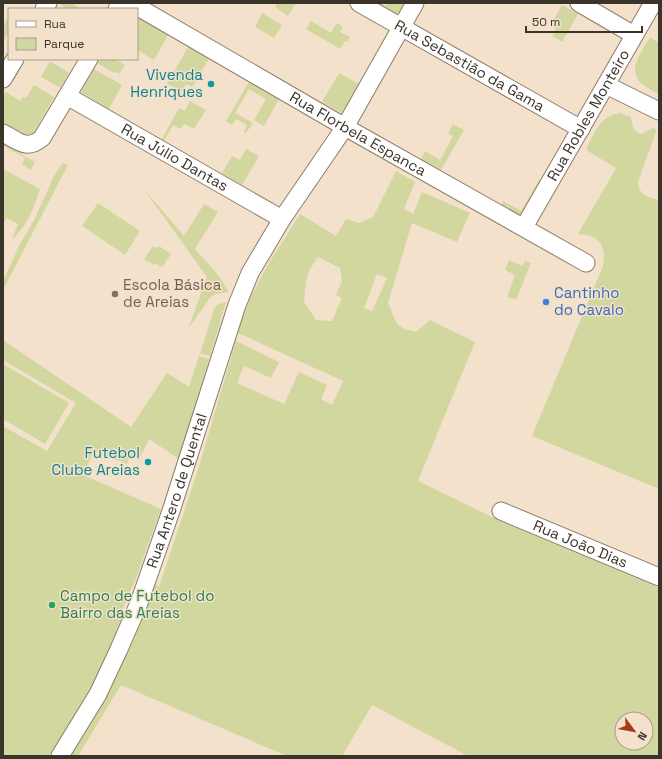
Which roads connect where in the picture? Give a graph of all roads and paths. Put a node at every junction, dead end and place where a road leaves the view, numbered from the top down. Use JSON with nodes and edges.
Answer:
{"nodes":[{"id":1,"x":130,"y":3,"type":"edge"},
{"id":2,"x":359,"y":3,"type":"edge"},
{"id":3,"x":415,"y":3,"type":"edge"},
{"id":4,"x":580,"y":3,"type":"edge"},
{"id":5,"x":653,"y":3,"type":"edge"},
{"id":6,"x":401,"y":27,"type":"junction"},
{"id":7,"x":634,"y":35,"type":"junction"},
{"id":8,"x":14,"y":60,"type":"edge"},
{"id":9,"x":87,"y":60,"type":"edge"},
{"id":10,"x":3,"y":79,"type":"edge"},
{"id":11,"x":606,"y":85,"type":"junction"},
{"id":12,"x":67,"y":96,"type":"junction"},
{"id":13,"x":659,"y":111,"type":"edge"},
{"id":14,"x":344,"y":127,"type":"junction"},
{"id":15,"x":581,"y":129,"type":"junction"},
{"id":16,"x":3,"y":133,"type":"edge"},
{"id":17,"x":282,"y":220,"type":"junction"},
{"id":18,"x":524,"y":227,"type":"junction"},
{"id":19,"x":586,"y":263,"type":"dead end"},
{"id":20,"x":501,"y":511,"type":"dead end"},
{"id":21,"x":659,"y":577,"type":"edge"},
{"id":22,"x":60,"y":756,"type":"edge"}],
"edges":[{"from":1,"to":14,"type":"street","name":"Rua Florbela Espanca"},
{"from":2,"to":6,"type":"street","name":"Rua Sebastião da Gama"},
{"from":3,"to":6,"type":"street","name":"Rua Antero de Quental"},
{"from":4,"to":7,"type":"street"},
{"from":5,"to":7,"type":"street","name":"Rua Robles Monteiro"},
{"from":6,"to":14,"type":"street","name":"Rua Antero de Quental"},
{"from":6,"to":15,"type":"street","name":"Rua Sebastião da Gama"},
{"from":7,"to":11,"type":"street","name":"Rua Robles Monteiro"},
{"from":8,"to":10,"type":"street"},
{"from":9,"to":12,"type":"street"},
{"from":11,"to":13,"type":"street"},
{"from":11,"to":15,"type":"street","name":"Rua Robles Monteiro"},
{"from":12,"to":16,"type":"street"},
{"from":12,"to":17,"type":"street","name":"Rua Júlio Dantas"},
{"from":14,"to":17,"type":"street","name":"Rua Antero de Quental"},
{"from":14,"to":18,"type":"street","name":"Rua Florbela Espanca"},
{"from":15,"to":18,"type":"street","name":"Rua Robles Monteiro"},
{"from":17,"to":22,"type":"street","name":"Rua Antero de Quental"},
{"from":18,"to":19,"type":"street","name":"Rua Florbela Espanca"},
{"from":20,"to":21,"type":"street","name":"Rua João Dias"}]}
